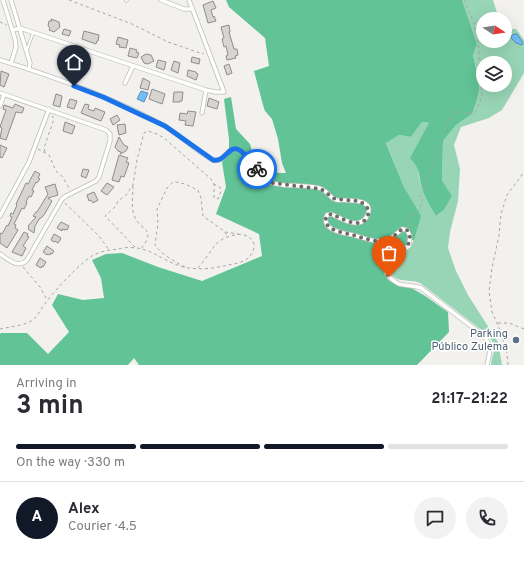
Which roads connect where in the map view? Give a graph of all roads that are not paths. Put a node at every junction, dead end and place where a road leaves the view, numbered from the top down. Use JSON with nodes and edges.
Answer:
{"nodes":[{"id":1,"x":3,"y":0,"type":"edge"},
{"id":2,"x":11,"y":0,"type":"edge"},
{"id":3,"x":161,"y":0,"type":"edge"},
{"id":4,"x":190,"y":0,"type":"edge"},
{"id":5,"x":192,"y":9,"type":"junction"},
{"id":6,"x":20,"y":28,"type":"junction"},
{"id":7,"x":13,"y":30,"type":"junction"},
{"id":8,"x":33,"y":33,"type":"junction"},
{"id":9,"x":26,"y":51,"type":"junction"},
{"id":10,"x":0,"y":60,"type":"edge"},
{"id":11,"x":11,"y":63,"type":"junction"},
{"id":12,"x":133,"y":66,"type":"junction"},
{"id":13,"x":29,"y":69,"type":"junction"},
{"id":14,"x":125,"y":83,"type":"dead end"},
{"id":15,"x":206,"y":90,"type":"junction"},
{"id":16,"x":2,"y":94,"type":"edge"},
{"id":17,"x":0,"y":106,"type":"edge"},
{"id":18,"x":49,"y":109,"type":"junction"},
{"id":19,"x":202,"y":113,"type":"dead end"},
{"id":20,"x":0,"y":216,"type":"edge"},
{"id":21,"x":0,"y":254,"type":"edge"},
{"id":22,"x":487,"y":365,"type":"edge"}],
"edges":[{"from":1,"to":7,"type":"street"},
{"from":2,"to":6,"type":"street"},
{"from":3,"to":5,"type":"street"},
{"from":4,"to":5,"type":"street"},
{"from":5,"to":15,"type":"street"},
{"from":6,"to":7,"type":"street"},
{"from":6,"to":8,"type":"street"},
{"from":6,"to":9,"type":"street"},
{"from":7,"to":11,"type":"street"},
{"from":8,"to":9,"type":"lane"},
{"from":8,"to":12,"type":"street"},
{"from":9,"to":13,"type":"street"},
{"from":10,"to":11,"type":"street"},
{"from":11,"to":13,"type":"street"},
{"from":12,"to":14,"type":"street"},
{"from":12,"to":15,"type":"street"},
{"from":13,"to":22,"type":"street"},
{"from":15,"to":19,"type":"street"},
{"from":16,"to":17,"type":"street"},
{"from":16,"to":18,"type":"street"},
{"from":18,"to":20,"type":"street"},
{"from":18,"to":21,"type":"street"}]}
